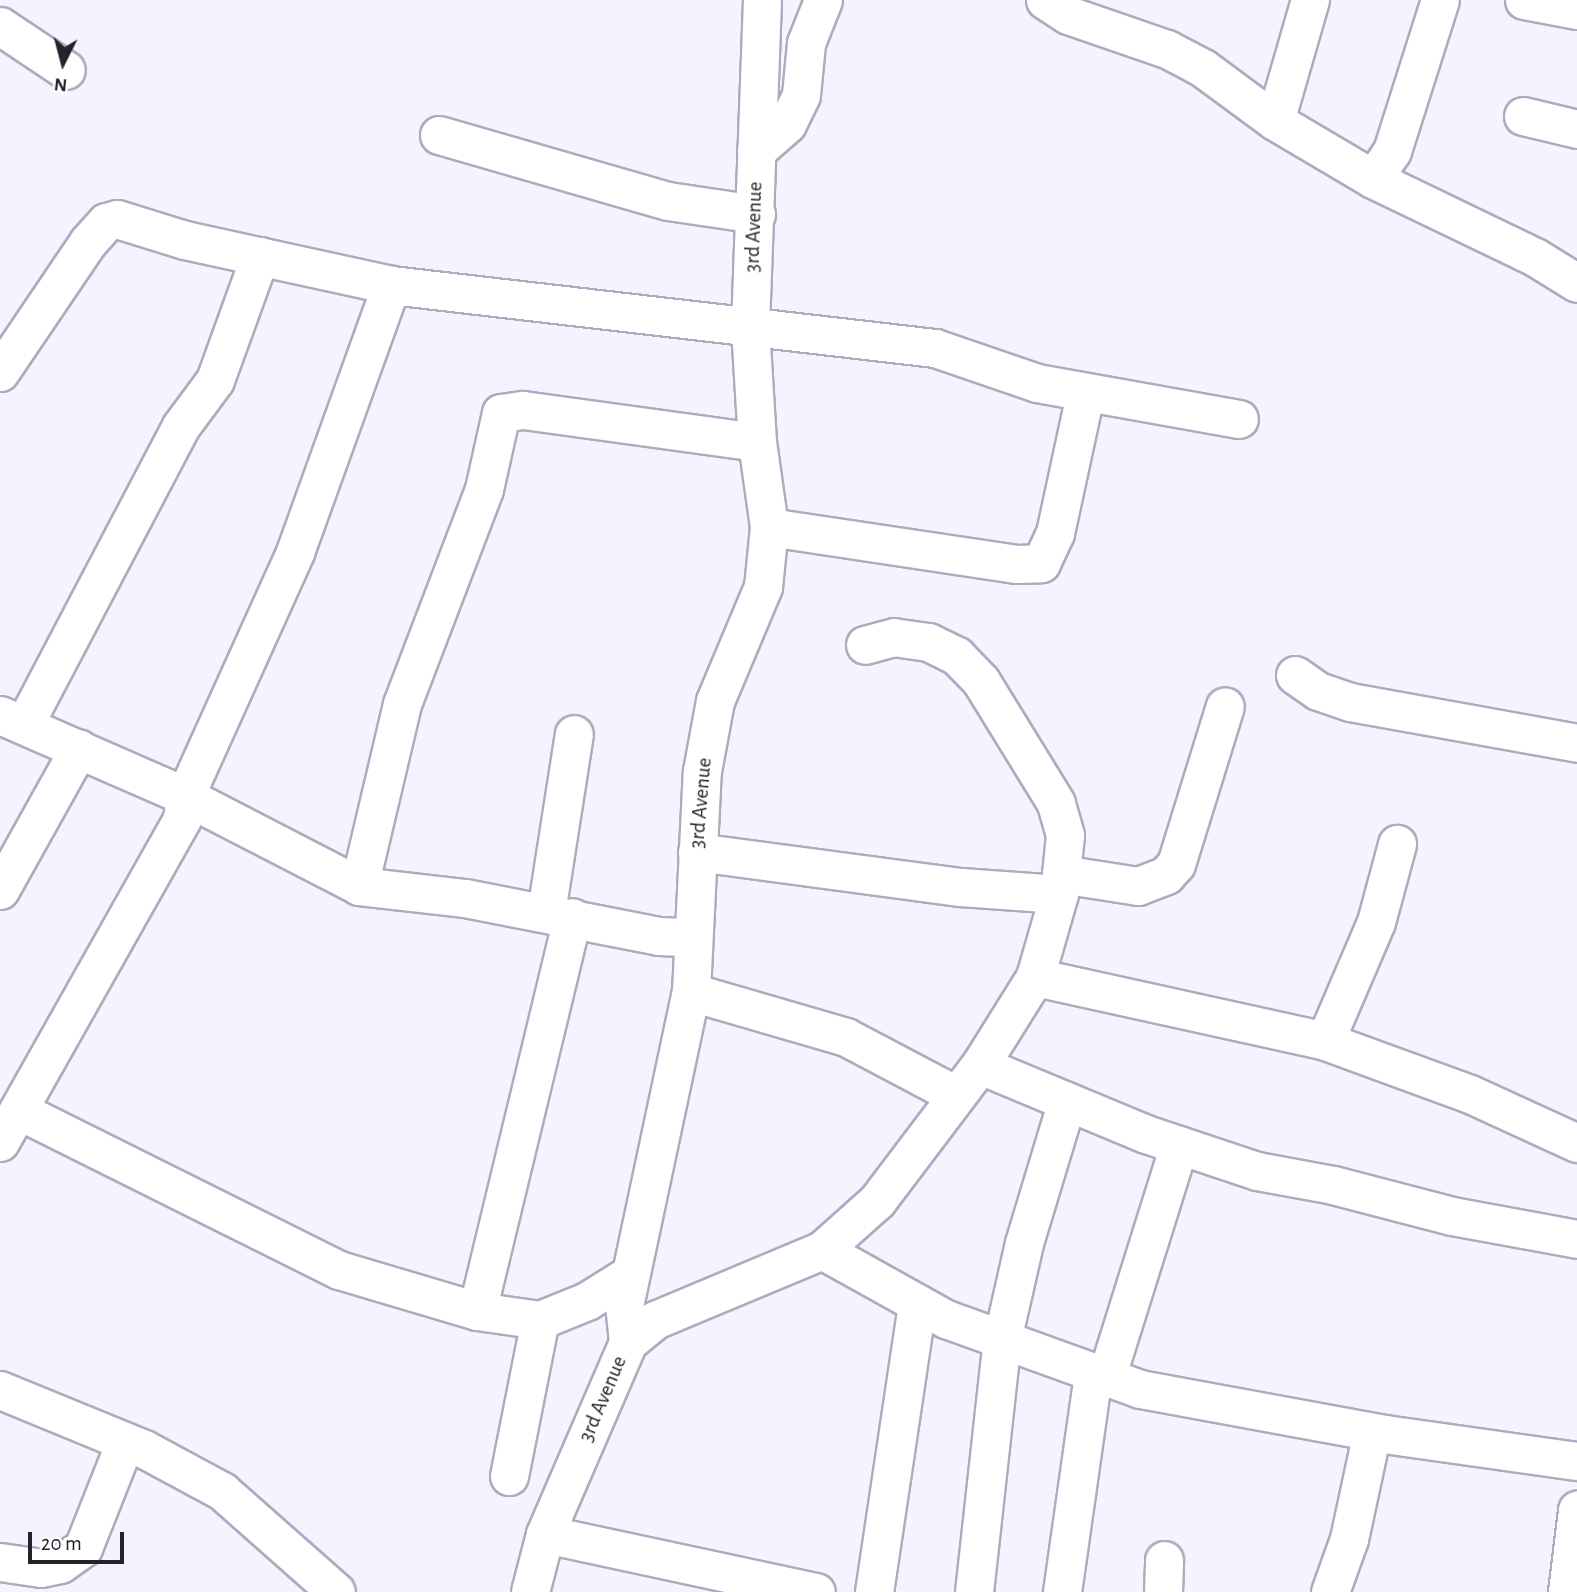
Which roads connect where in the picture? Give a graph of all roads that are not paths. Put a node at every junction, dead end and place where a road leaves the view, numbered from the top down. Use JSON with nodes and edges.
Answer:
{"nodes":[{"id":1,"x":762,"y":0,"type":"edge"},
{"id":2,"x":823,"y":0,"type":"edge"},
{"id":3,"x":1045,"y":0,"type":"edge"},
{"id":4,"x":1310,"y":0,"type":"edge"},
{"id":5,"x":1440,"y":0,"type":"edge"},
{"id":6,"x":1524,"y":0,"type":"edge"},
{"id":7,"x":1577,"y":10,"type":"edge"},
{"id":8,"x":0,"y":26,"type":"edge"},
{"id":9,"x":66,"y":70,"type":"dead end"},
{"id":10,"x":1523,"y":116,"type":"dead end"},
{"id":11,"x":1275,"y":121,"type":"junction"},
{"id":12,"x":1577,"y":129,"type":"edge"},
{"id":13,"x":439,"y":135,"type":"dead end"},
{"id":14,"x":756,"y":151,"type":"junction"},
{"id":15,"x":1373,"y":179,"type":"junction"},
{"id":16,"x":756,"y":214,"type":"junction"},
{"id":17,"x":260,"y":256,"type":"junction"},
{"id":18,"x":1577,"y":283,"type":"edge"},
{"id":19,"x":391,"y":285,"type":"junction"},
{"id":20,"x":750,"y":327,"type":"junction"},
{"id":21,"x":0,"y":372,"type":"edge"},
{"id":22,"x":1085,"y":394,"type":"junction"},
{"id":23,"x":1239,"y":419,"type":"dead end"},
{"id":24,"x":757,"y":442,"type":"junction"},
{"id":25,"x":769,"y":527,"type":"junction"},
{"id":26,"x":865,"y":645,"type":"dead end"},
{"id":27,"x":1295,"y":675,"type":"dead end"},
{"id":28,"x":1225,"y":706,"type":"dead end"},
{"id":29,"x":13,"y":719,"type":"edge"},
{"id":30,"x":574,"y":734,"type":"dead end"},
{"id":31,"x":1577,"y":743,"type":"edge"},
{"id":32,"x":79,"y":748,"type":"junction"},
{"id":33,"x":185,"y":796,"type":"junction"},
{"id":34,"x":1397,"y":844,"type":"dead end"},
{"id":35,"x":697,"y":852,"type":"junction"},
{"id":36,"x":1060,"y":884,"type":"junction"},
{"id":37,"x":359,"y":886,"type":"junction"},
{"id":38,"x":0,"y":890,"type":"edge"},
{"id":39,"x":559,"y":914,"type":"junction"},
{"id":40,"x":691,"y":937,"type":"junction"},
{"id":41,"x":1035,"y":977,"type":"junction"},
{"id":42,"x":691,"y":992,"type":"junction"},
{"id":43,"x":1325,"y":1041,"type":"junction"},
{"id":44,"x":980,"y":1065,"type":"junction"},
{"id":45,"x":956,"y":1094,"type":"junction"},
{"id":46,"x":1067,"y":1101,"type":"junction"},
{"id":47,"x":20,"y":1111,"type":"junction"},
{"id":48,"x":0,"y":1142,"type":"edge"},
{"id":49,"x":1577,"y":1143,"type":"edge"},
{"id":50,"x":1179,"y":1145,"type":"junction"},
{"id":51,"x":1577,"y":1239,"type":"edge"},
{"id":52,"x":822,"y":1250,"type":"junction"},
{"id":53,"x":630,"y":1274,"type":"junction"},
{"id":54,"x":917,"y":1303,"type":"junction"},
{"id":55,"x":477,"y":1311,"type":"junction"},
{"id":56,"x":540,"y":1321,"type":"junction"},
{"id":57,"x":1002,"y":1340,"type":"junction"},
{"id":58,"x":628,"y":1342,"type":"junction"},
{"id":59,"x":1099,"y":1376,"type":"junction"},
{"id":60,"x":0,"y":1390,"type":"edge"},
{"id":61,"x":1372,"y":1432,"type":"junction"},
{"id":62,"x":125,"y":1442,"type":"junction"},
{"id":63,"x":1577,"y":1461,"type":"edge"},
{"id":64,"x":509,"y":1476,"type":"dead end"},
{"id":65,"x":1577,"y":1510,"type":"edge"},
{"id":66,"x":545,"y":1534,"type":"junction"},
{"id":67,"x":0,"y":1562,"type":"edge"},
{"id":68,"x":336,"y":1592,"type":"edge"},
{"id":69,"x":530,"y":1592,"type":"edge"},
{"id":70,"x":816,"y":1592,"type":"edge"},
{"id":71,"x":874,"y":1592,"type":"edge"},
{"id":72,"x":974,"y":1592,"type":"edge"},
{"id":73,"x":1062,"y":1592,"type":"edge"},
{"id":74,"x":1330,"y":1592,"type":"edge"},
{"id":75,"x":1567,"y":1592,"type":"edge"}],
"edges":[{"from":1,"to":14,"type":"street","name":"3rd Avenue"},
{"from":2,"to":14,"type":"street"},
{"from":3,"to":11,"type":"street"},
{"from":4,"to":11,"type":"street"},
{"from":5,"to":15,"type":"street"},
{"from":6,"to":7,"type":"street"},
{"from":8,"to":9,"type":"street"},
{"from":10,"to":12,"type":"street"},
{"from":11,"to":15,"type":"street"},
{"from":13,"to":16,"type":"street"},
{"from":14,"to":16,"type":"street","name":"3rd Avenue"},
{"from":15,"to":18,"type":"street"},
{"from":16,"to":20,"type":"street","name":"3rd Avenue"},
{"from":17,"to":19,"type":"street"},
{"from":17,"to":21,"type":"street"},
{"from":17,"to":29,"type":"street"},
{"from":19,"to":20,"type":"street"},
{"from":19,"to":33,"type":"street"},
{"from":20,"to":22,"type":"street"},
{"from":20,"to":24,"type":"street","name":"3rd Avenue"},
{"from":22,"to":23,"type":"street"},
{"from":22,"to":25,"type":"street"},
{"from":24,"to":25,"type":"street","name":"3rd Avenue"},
{"from":24,"to":37,"type":"street"},
{"from":25,"to":35,"type":"street","name":"3rd Avenue"},
{"from":26,"to":36,"type":"street"},
{"from":27,"to":31,"type":"street"},
{"from":28,"to":36,"type":"street"},
{"from":29,"to":32,"type":"street"},
{"from":30,"to":39,"type":"street"},
{"from":32,"to":33,"type":"street"},
{"from":32,"to":38,"type":"street"},
{"from":33,"to":37,"type":"street"},
{"from":33,"to":47,"type":"street"},
{"from":34,"to":43,"type":"street"},
{"from":35,"to":36,"type":"street"},
{"from":35,"to":40,"type":"street","name":"3rd Avenue"},
{"from":36,"to":41,"type":"street"},
{"from":37,"to":39,"type":"street"},
{"from":39,"to":40,"type":"street"},
{"from":39,"to":55,"type":"street"},
{"from":40,"to":42,"type":"street","name":"3rd Avenue"},
{"from":41,"to":43,"type":"street"},
{"from":41,"to":44,"type":"street"},
{"from":42,"to":45,"type":"street"},
{"from":42,"to":53,"type":"street","name":"3rd Avenue"},
{"from":43,"to":49,"type":"street"},
{"from":44,"to":45,"type":"street"},
{"from":44,"to":46,"type":"street"},
{"from":45,"to":52,"type":"street"},
{"from":46,"to":50,"type":"street"},
{"from":46,"to":57,"type":"street"},
{"from":47,"to":48,"type":"street"},
{"from":47,"to":55,"type":"street"},
{"from":50,"to":51,"type":"street"},
{"from":50,"to":59,"type":"street"},
{"from":52,"to":54,"type":"street"},
{"from":52,"to":58,"type":"street"},
{"from":53,"to":56,"type":"street"},
{"from":53,"to":58,"type":"street","name":"3rd Avenue"},
{"from":54,"to":57,"type":"street"},
{"from":54,"to":71,"type":"street"},
{"from":55,"to":56,"type":"street"},
{"from":56,"to":64,"type":"street"},
{"from":57,"to":59,"type":"street"},
{"from":57,"to":72,"type":"street"},
{"from":58,"to":66,"type":"street","name":"3rd Avenue"},
{"from":59,"to":61,"type":"street"},
{"from":59,"to":73,"type":"street"},
{"from":60,"to":62,"type":"street"},
{"from":61,"to":63,"type":"street"},
{"from":61,"to":74,"type":"street"},
{"from":62,"to":67,"type":"street"},
{"from":62,"to":68,"type":"street"},
{"from":65,"to":75,"type":"street"},
{"from":66,"to":69,"type":"street","name":"3rd Avenue"},
{"from":66,"to":70,"type":"street"}]}
